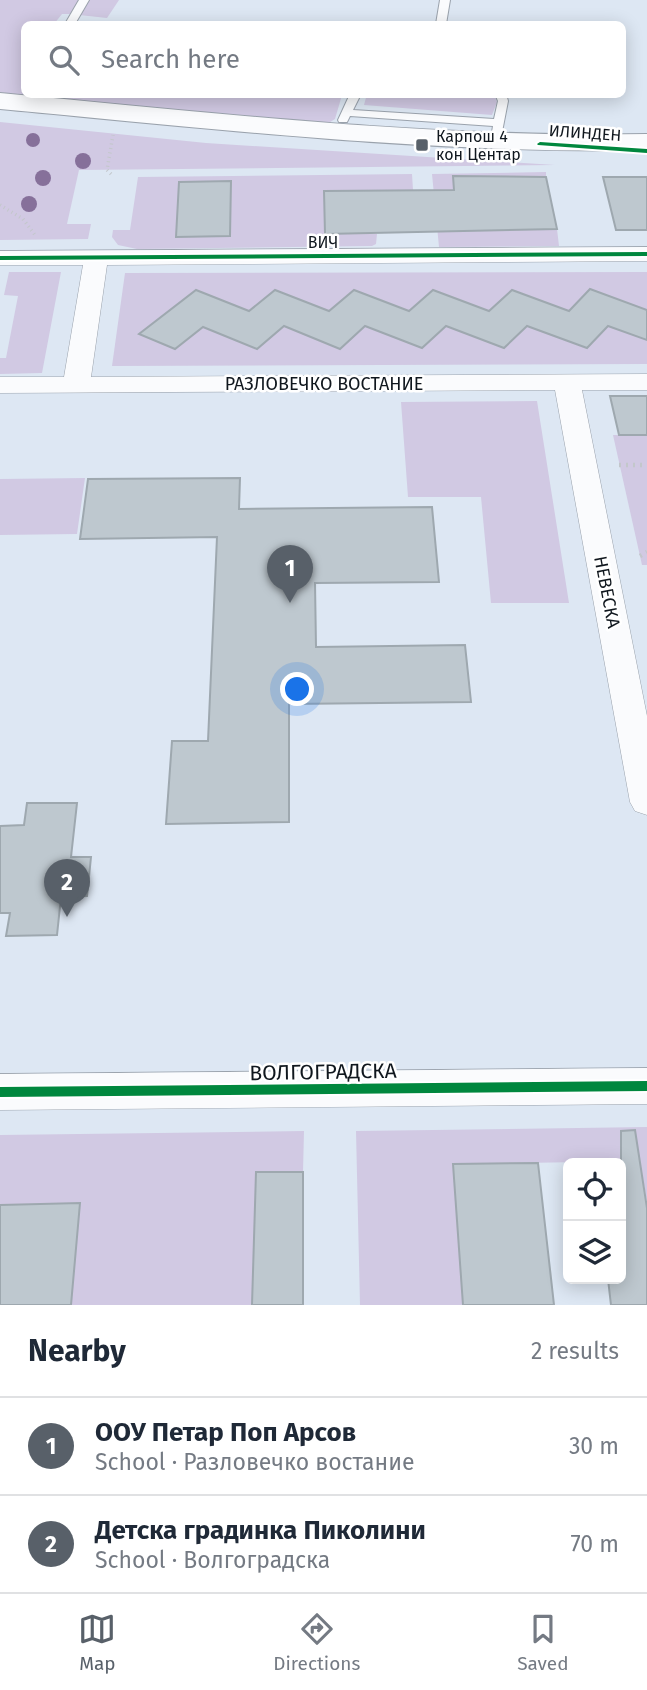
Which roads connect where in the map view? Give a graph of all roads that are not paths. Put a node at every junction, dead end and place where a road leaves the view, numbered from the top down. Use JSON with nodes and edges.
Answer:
{"nodes":[{"id":1,"x":84,"y":0,"type":"edge"},
{"id":2,"x":445,"y":0,"type":"edge"},
{"id":3,"x":72,"y":21,"type":"edge"},
{"id":4,"x":442,"y":21,"type":"edge"},
{"id":5,"x":354,"y":98,"type":"edge"},
{"id":6,"x":502,"y":98,"type":"edge"},
{"id":7,"x":0,"y":101,"type":"edge"},
{"id":8,"x":342,"y":122,"type":"junction"},
{"id":9,"x":497,"y":132,"type":"junction"},
{"id":10,"x":647,"y":142,"type":"edge"},
{"id":11,"x":540,"y":144,"type":"junction"},
{"id":12,"x":647,"y":151,"type":"edge"},
{"id":13,"x":647,"y":254,"type":"edge"},
{"id":14,"x":96,"y":257,"type":"junction"},
{"id":15,"x":0,"y":258,"type":"edge"},
{"id":16,"x":567,"y":382,"type":"junction"},
{"id":17,"x":647,"y":382,"type":"edge"},
{"id":18,"x":0,"y":385,"type":"edge"},
{"id":19,"x":76,"y":385,"type":"junction"},
{"id":20,"x":647,"y":802,"type":"edge"},
{"id":21,"x":647,"y":1086,"type":"edge"},
{"id":22,"x":0,"y":1092,"type":"edge"}],
"edges":[{"from":1,"to":3,"type":"lane"},
{"from":2,"to":4,"type":"lane"},
{"from":5,"to":8,"type":"lane"},
{"from":6,"to":9,"type":"lane"},
{"from":7,"to":8,"type":"street","name":"ИЛИНДЕН"},
{"from":8,"to":9,"type":"street","name":"ИЛИНДЕН"},
{"from":9,"to":11,"type":"street","name":"ИЛИНДЕН"},
{"from":10,"to":11,"type":"street","name":"ИЛИНДЕН"},
{"from":11,"to":12,"type":"street","name":"ИЛИНДЕН"},
{"from":13,"to":14,"type":"street","name":"ВИЧ"},
{"from":14,"to":15,"type":"street","name":"ВИЧ"},
{"from":14,"to":19,"type":"street"},
{"from":16,"to":17,"type":"street","name":"РАЗЛОВЕЧКО ВОСТАНИЕ"},
{"from":16,"to":19,"type":"street","name":"РАЗЛОВЕЧКО ВОСТАНИЕ"},
{"from":16,"to":20,"type":"street","name":"НЕВЕСКА"},
{"from":18,"to":19,"type":"street","name":"РАЗЛОВЕЧКО ВОСТАНИЕ"},
{"from":21,"to":22,"type":"street","name":"ВОЛГОГРАДСКА"}]}
